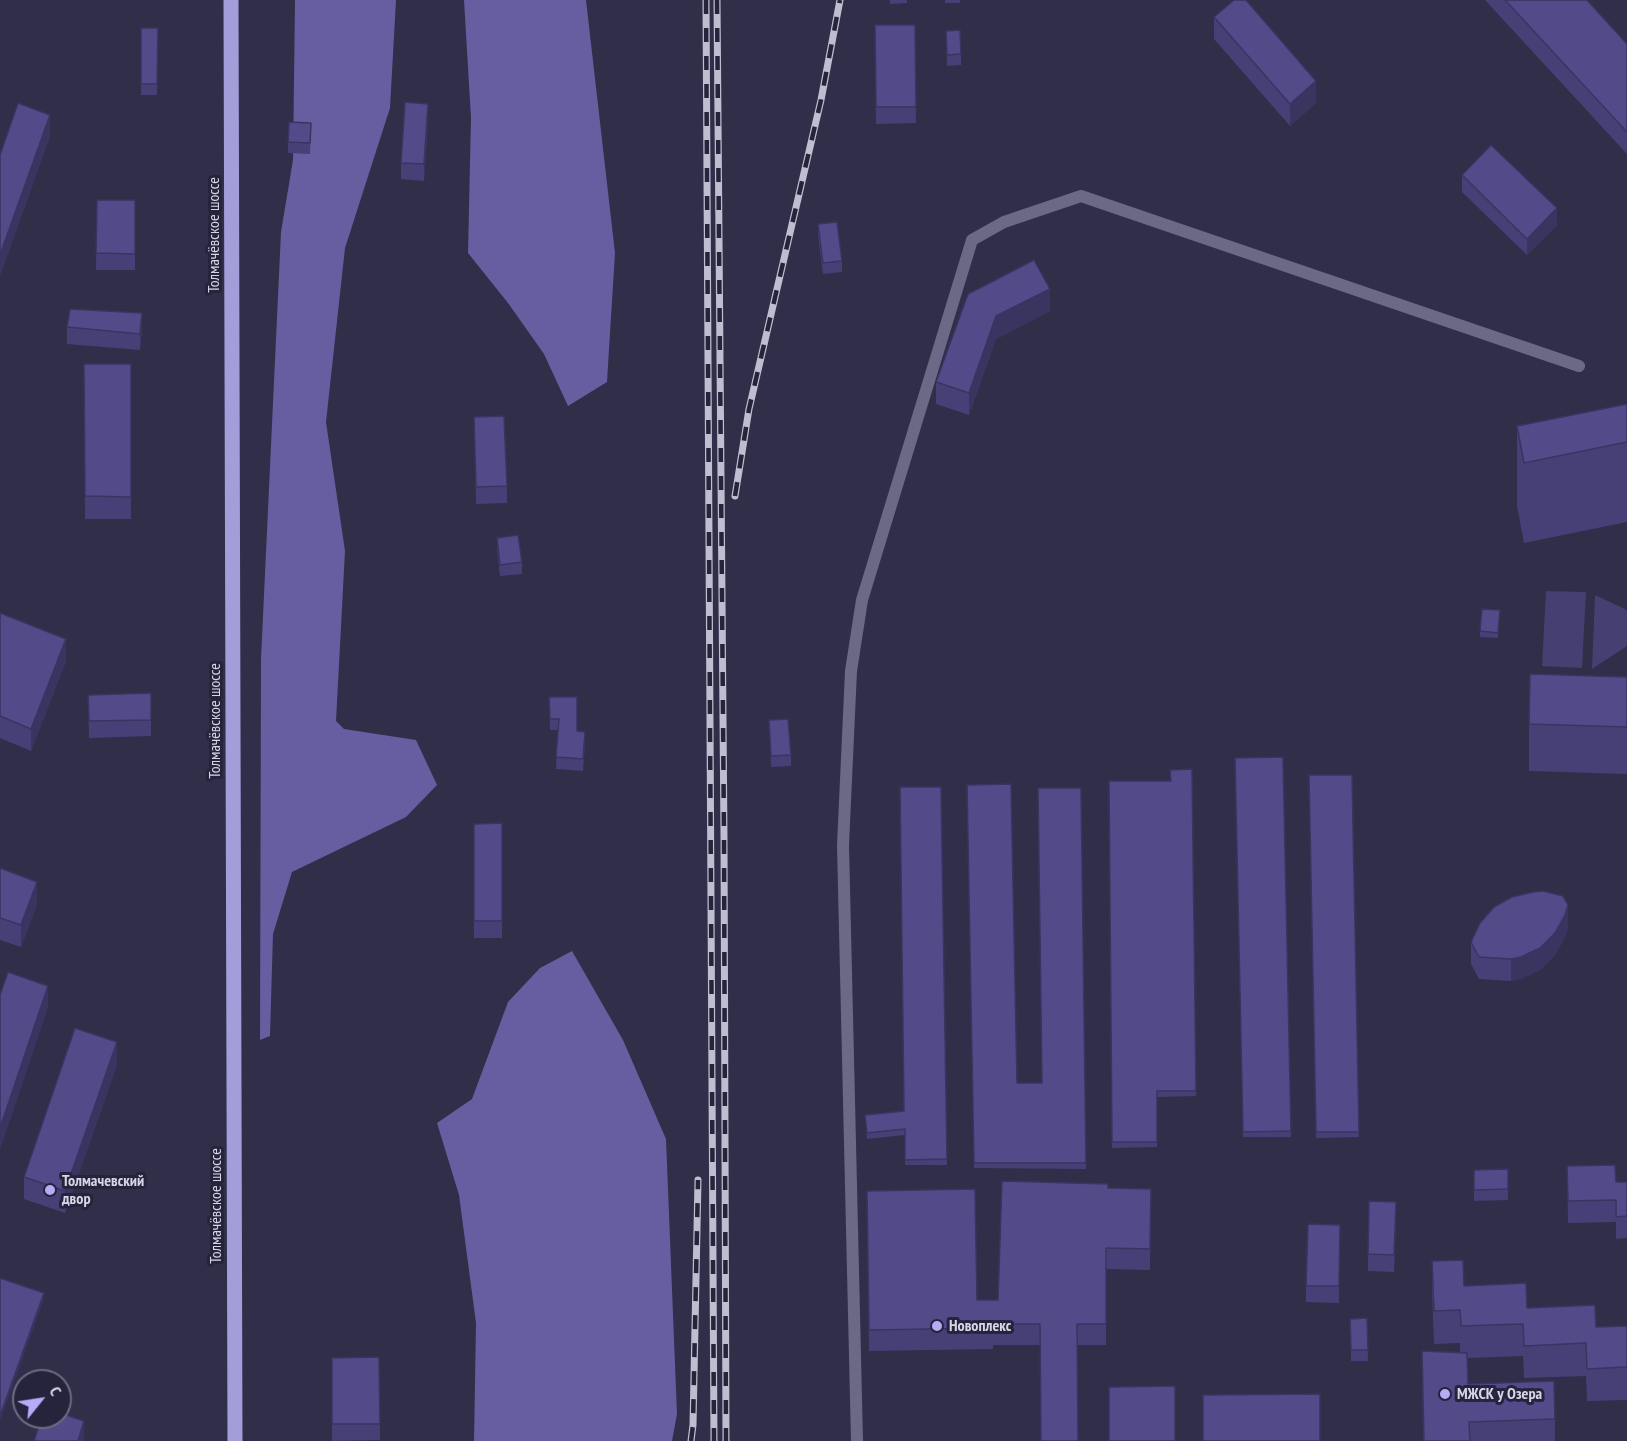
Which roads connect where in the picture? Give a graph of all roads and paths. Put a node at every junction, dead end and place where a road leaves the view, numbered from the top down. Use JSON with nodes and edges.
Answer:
{"nodes":[{"id":1,"x":231,"y":0,"type":"edge"},
{"id":2,"x":1579,"y":366,"type":"dead end"},
{"id":3,"x":235,"y":1441,"type":"edge"},
{"id":4,"x":857,"y":1441,"type":"edge"}],
"edges":[{"from":1,"to":3,"type":"main road","name":"Толмачёвское шоссе"},
{"from":2,"to":4,"type":"street"}]}
